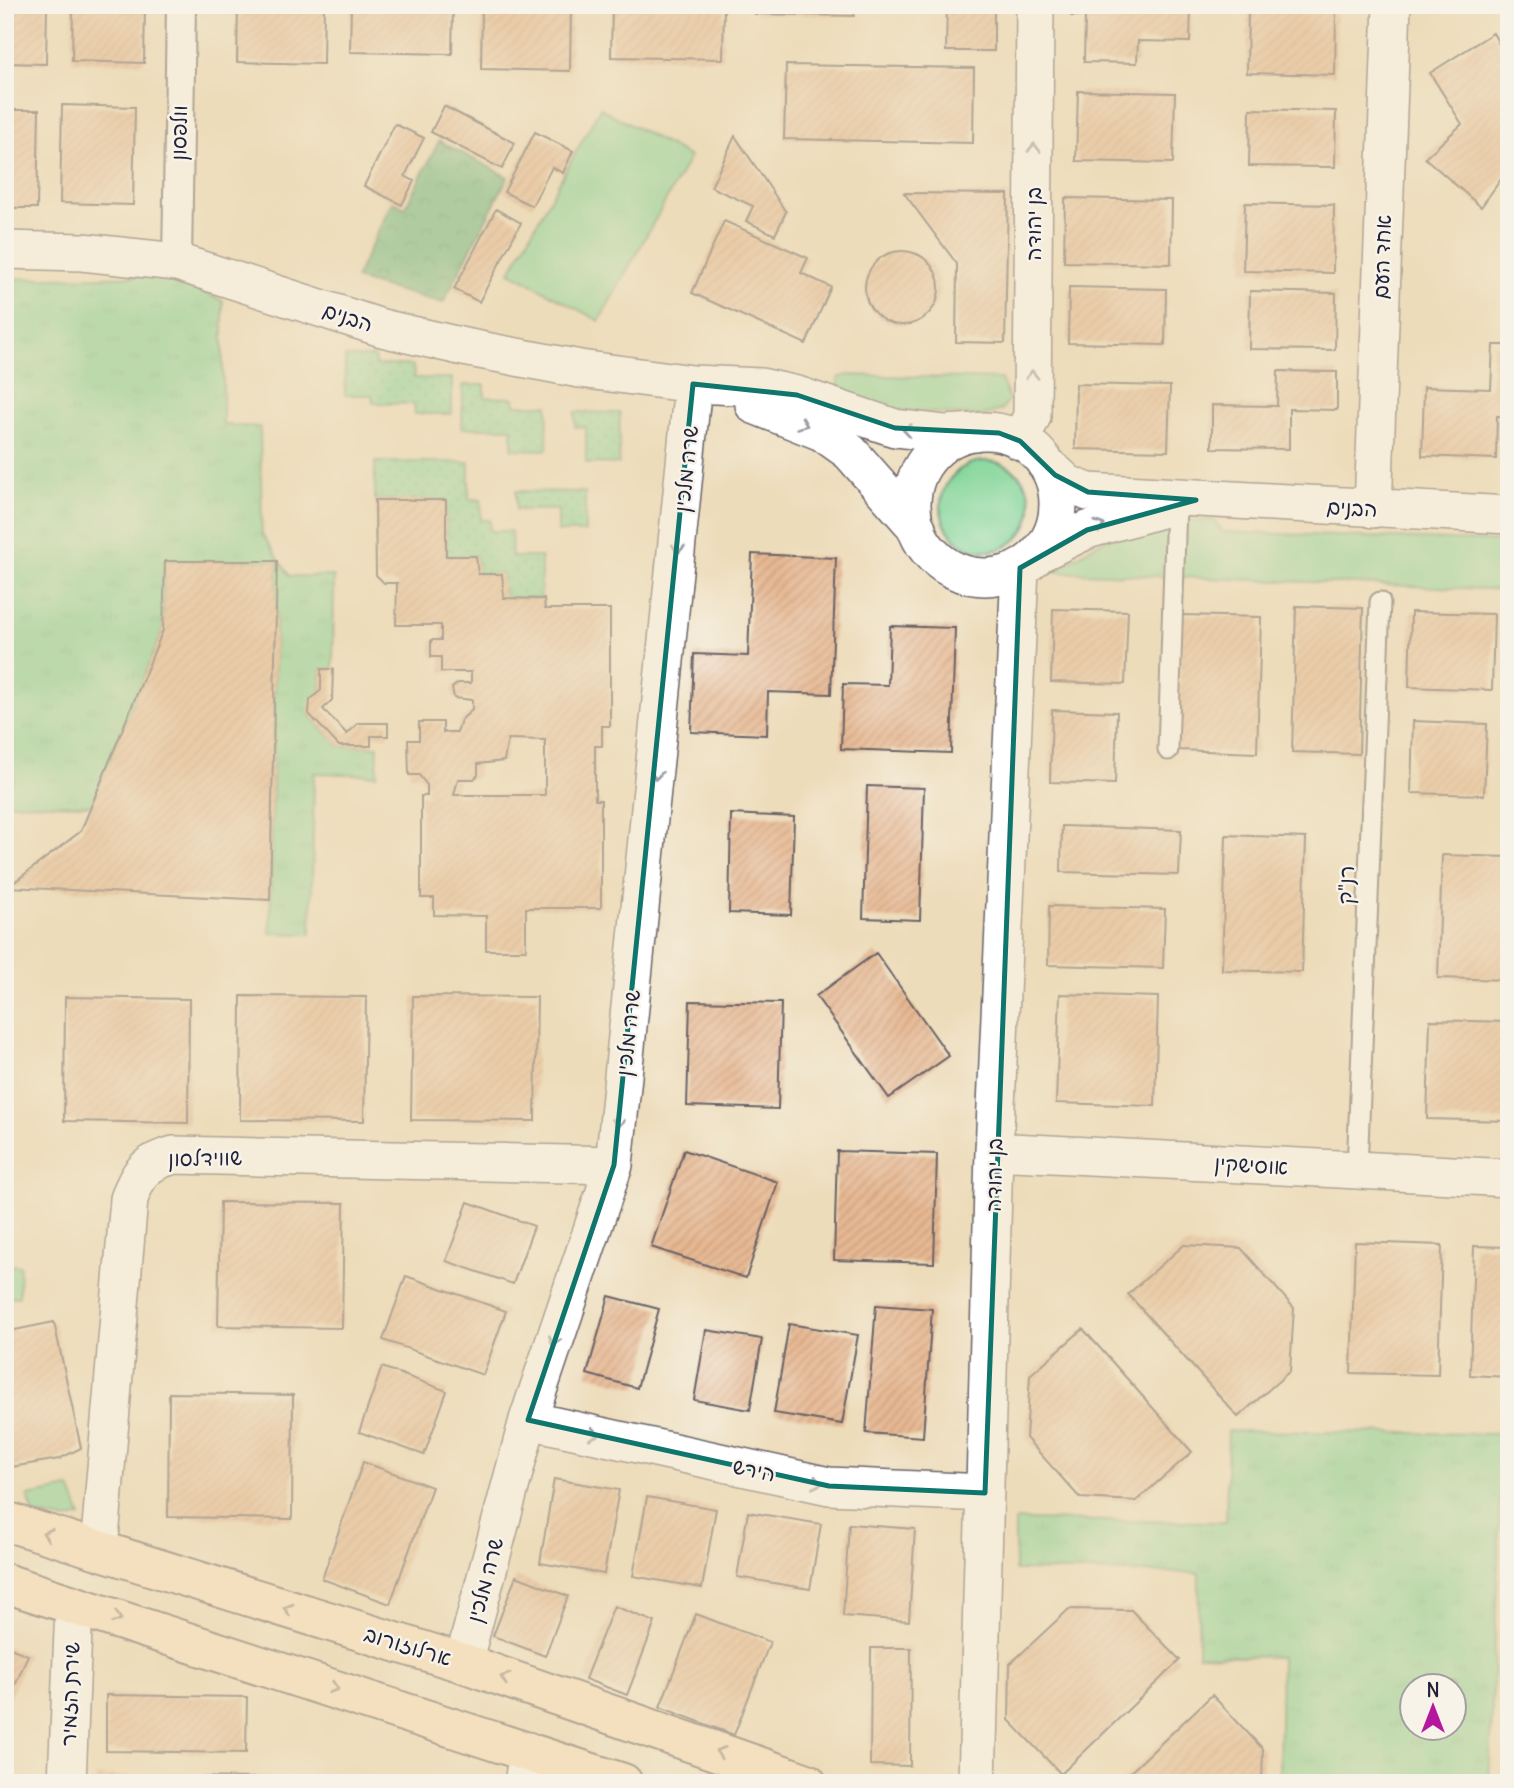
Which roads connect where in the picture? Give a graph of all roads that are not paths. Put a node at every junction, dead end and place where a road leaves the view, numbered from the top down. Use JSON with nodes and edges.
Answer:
{"nodes":[{"id":1,"x":181,"y":5,"type":"edge"},
{"id":2,"x":1035,"y":5,"type":"edge"},
{"id":3,"x":1392,"y":5,"type":"edge"},
{"id":4,"x":5,"y":250,"type":"edge"},
{"id":5,"x":177,"y":262,"type":"junction"},
{"id":6,"x":694,"y":384,"type":"junction"},
{"id":7,"x":975,"y":432,"type":"junction"},
{"id":8,"x":1033,"y":452,"type":"junction"},
{"id":9,"x":1186,"y":503,"type":"junction"},
{"id":10,"x":1373,"y":509,"type":"junction"},
{"id":11,"x":1509,"y":515,"type":"edge"},
{"id":12,"x":917,"y":528,"type":"junction"},
{"id":13,"x":1029,"y":561,"type":"junction"},
{"id":14,"x":1380,"y":602,"type":"dead end"},
{"id":15,"x":1168,"y":750,"type":"dead end"},
{"id":16,"x":994,"y":1151,"type":"junction"},
{"id":17,"x":614,"y":1166,"type":"junction"},
{"id":18,"x":1357,"y":1170,"type":"junction"},
{"id":19,"x":1509,"y":1178,"type":"edge"},
{"id":20,"x":528,"y":1420,"type":"junction"},
{"id":21,"x":985,"y":1493,"type":"junction"},
{"id":22,"x":5,"y":1521,"type":"edge"},
{"id":23,"x":99,"y":1550,"type":"junction"},
{"id":24,"x":5,"y":1583,"type":"edge"},
{"id":25,"x":74,"y":1605,"type":"junction"},
{"id":26,"x":463,"y":1663,"type":"junction"},
{"id":27,"x":526,"y":1767,"type":"edge"},
{"id":28,"x":67,"y":1783,"type":"edge"},
{"id":29,"x":623,"y":1783,"type":"edge"},
{"id":30,"x":807,"y":1783,"type":"edge"},
{"id":31,"x":977,"y":1783,"type":"edge"}],
"edges":[{"from":1,"to":5,"type":"street","name":"וולפסון"},
{"from":8,"to":2,"type":"street","name":"בן יהודה","one_way":true},
{"from":3,"to":10,"type":"street","name":"אחד העם"},
{"from":4,"to":5,"type":"street","name":"הבנים"},
{"from":5,"to":6,"type":"street","name":"הבנים"},
{"from":7,"to":6,"type":"street","name":"הבנים","one_way":true},
{"from":6,"to":12,"type":"street","name":"הבנים","one_way":true},
{"from":6,"to":17,"type":"street","name":"שרה מלכין","one_way":true},
{"from":7,"to":8,"type":"street"},
{"from":7,"to":12,"type":"street"},
{"from":8,"to":9,"type":"street","name":"הבנים"},
{"from":8,"to":13,"type":"street"},
{"from":9,"to":10,"type":"street","name":"הבנים"},
{"from":13,"to":9,"type":"street","name":"הבנים","one_way":true},
{"from":9,"to":15,"type":"lane"},
{"from":10,"to":11,"type":"street","name":"הבנים"},
{"from":12,"to":13,"type":"street"},
{"from":13,"to":16,"type":"street","name":"בן יהודה"},
{"from":14,"to":18,"type":"lane","name":"רנ\"ק"},
{"from":16,"to":18,"type":"street","name":"אוסישקין"},
{"from":16,"to":21,"type":"street","name":"בן יהודה"},
{"from":17,"to":20,"type":"street","name":"שרה מלכין","one_way":true},
{"from":17,"to":23,"type":"street","name":"שווידלסון"},
{"from":18,"to":19,"type":"street","name":"אוסישקין"},
{"from":20,"to":21,"type":"street","name":"הירש","one_way":true},
{"from":20,"to":26,"type":"street","name":"שרה מלכין"},
{"from":21,"to":31,"type":"street","name":"בן יהודה"},
{"from":23,"to":22,"type":"main road","name":"ארלוזורוב","one_way":true},
{"from":26,"to":23,"type":"main road","name":"ארלוזורוב","one_way":true},
{"from":24,"to":25,"type":"main road"},
{"from":25,"to":27,"type":"main road","one_way":true},
{"from":25,"to":28,"type":"street","name":"שירת הזמיר"},
{"from":30,"to":26,"type":"main road","name":"ארלוזורוב","one_way":true},
{"from":27,"to":29,"type":"main road"}]}
